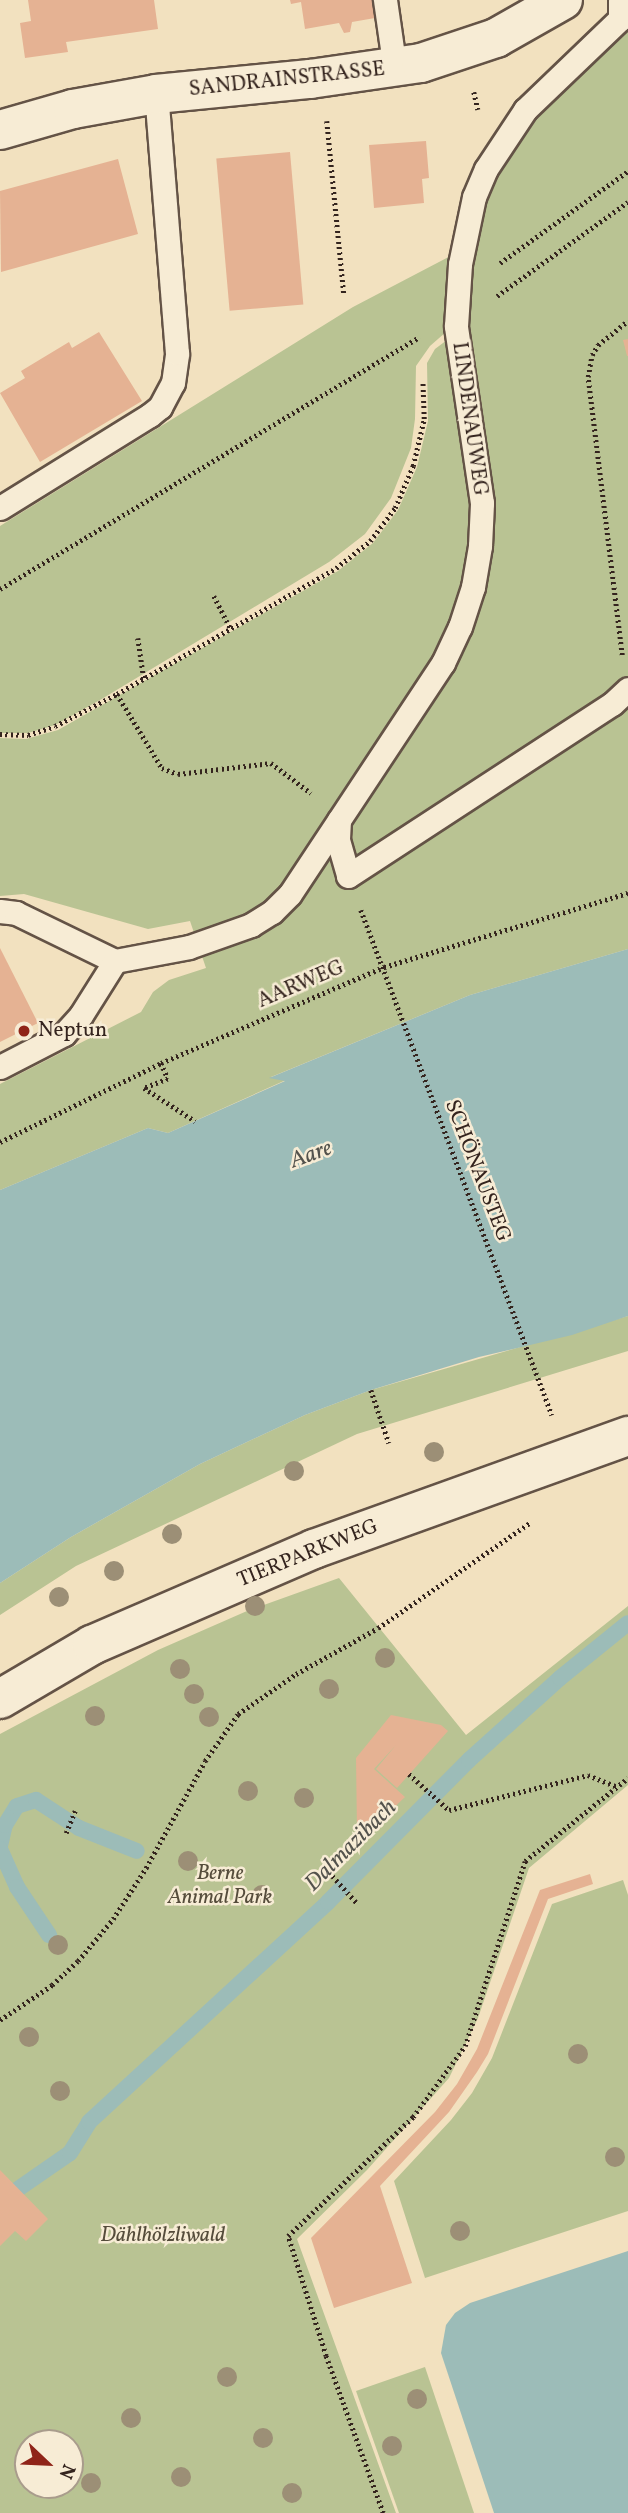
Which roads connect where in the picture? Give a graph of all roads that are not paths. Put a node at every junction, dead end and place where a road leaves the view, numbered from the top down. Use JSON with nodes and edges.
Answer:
{"nodes":[{"id":1,"x":385,"y":0,"type":"edge"},
{"id":2,"x":563,"y":0,"type":"edge"},
{"id":3,"x":620,"y":0,"type":"edge"},
{"id":4,"x":395,"y":69,"type":"junction"},
{"id":5,"x":156,"y":94,"type":"junction"},
{"id":6,"x":0,"y":130,"type":"edge"},
{"id":7,"x":0,"y":508,"type":"edge"},
{"id":8,"x":627,"y":690,"type":"edge"},
{"id":9,"x":340,"y":818,"type":"junction"},
{"id":10,"x":0,"y":911,"type":"edge"},
{"id":11,"x":115,"y":961,"type":"junction"},
{"id":12,"x":0,"y":1067,"type":"edge"},
{"id":13,"x":628,"y":1436,"type":"edge"},
{"id":14,"x":0,"y":1699,"type":"edge"}],
"edges":[{"from":1,"to":4,"type":"lane"},
{"from":2,"to":4,"type":"street","name":"SANDRAINSTRASSE"},
{"from":3,"to":9,"type":"lane","name":"LINDENAUWEG"},
{"from":4,"to":5,"type":"street","name":"SANDRAINSTRASSE"},
{"from":5,"to":6,"type":"street","name":"SANDRAINSTRASSE"},
{"from":5,"to":7,"type":"lane"},
{"from":8,"to":9,"type":"lane"},
{"from":9,"to":11,"type":"lane","name":"LINDENAUWEG"},
{"from":10,"to":11,"type":"lane"},
{"from":11,"to":12,"type":"lane"},
{"from":13,"to":14,"type":"street","name":"TIERPARKWEG"}]}
